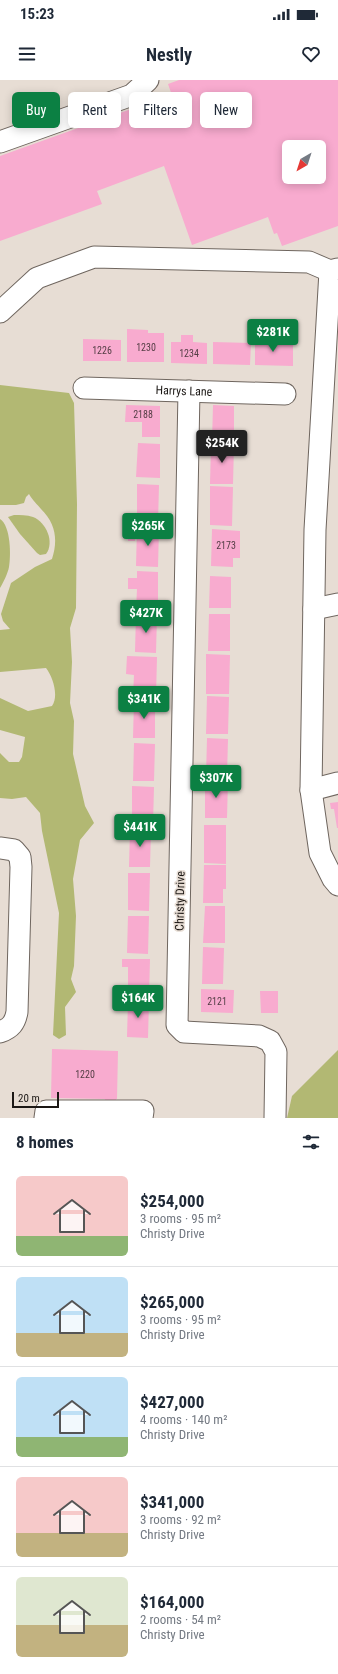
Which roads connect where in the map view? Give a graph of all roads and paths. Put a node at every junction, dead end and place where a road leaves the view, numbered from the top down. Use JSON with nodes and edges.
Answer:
{"nodes":[{"id":1,"x":148,"y":80,"type":"edge"},
{"id":2,"x":0,"y":142,"type":"edge"},
{"id":3,"x":334,"y":270,"type":"edge"},
{"id":4,"x":0,"y":312,"type":"edge"},
{"id":5,"x":84,"y":388,"type":"dead end"},
{"id":6,"x":189,"y":391,"type":"junction"},
{"id":7,"x":285,"y":394,"type":"dead end"},
{"id":8,"x":329,"y":446,"type":"edge"},
{"id":9,"x":338,"y":604,"type":"edge"},
{"id":10,"x":314,"y":609,"type":"junction"},
{"id":11,"x":338,"y":783,"type":"edge"},
{"id":12,"x":311,"y":790,"type":"junction"},
{"id":13,"x":0,"y":848,"type":"edge"},
{"id":14,"x":338,"y":885,"type":"edge"},
{"id":15,"x":0,"y":1032,"type":"edge"},
{"id":16,"x":45,"y":1118,"type":"edge"},
{"id":17,"x":142,"y":1118,"type":"edge"},
{"id":18,"x":275,"y":1118,"type":"edge"}],
"edges":[{"from":1,"to":2,"type":"street"},
{"from":3,"to":4,"type":"street"},
{"from":3,"to":8,"type":"street"},
{"from":5,"to":6,"type":"street","name":"Harrys Lane"},
{"from":6,"to":7,"type":"street","name":"Harrys Lane"},
{"from":6,"to":18,"type":"street","name":"Christy Drive"},
{"from":8,"to":10,"type":"street"},
{"from":9,"to":10,"type":"street"},
{"from":10,"to":12,"type":"street"},
{"from":11,"to":12,"type":"street"},
{"from":12,"to":14,"type":"street"},
{"from":13,"to":15,"type":"street"},
{"from":16,"to":17,"type":"street"}]}
